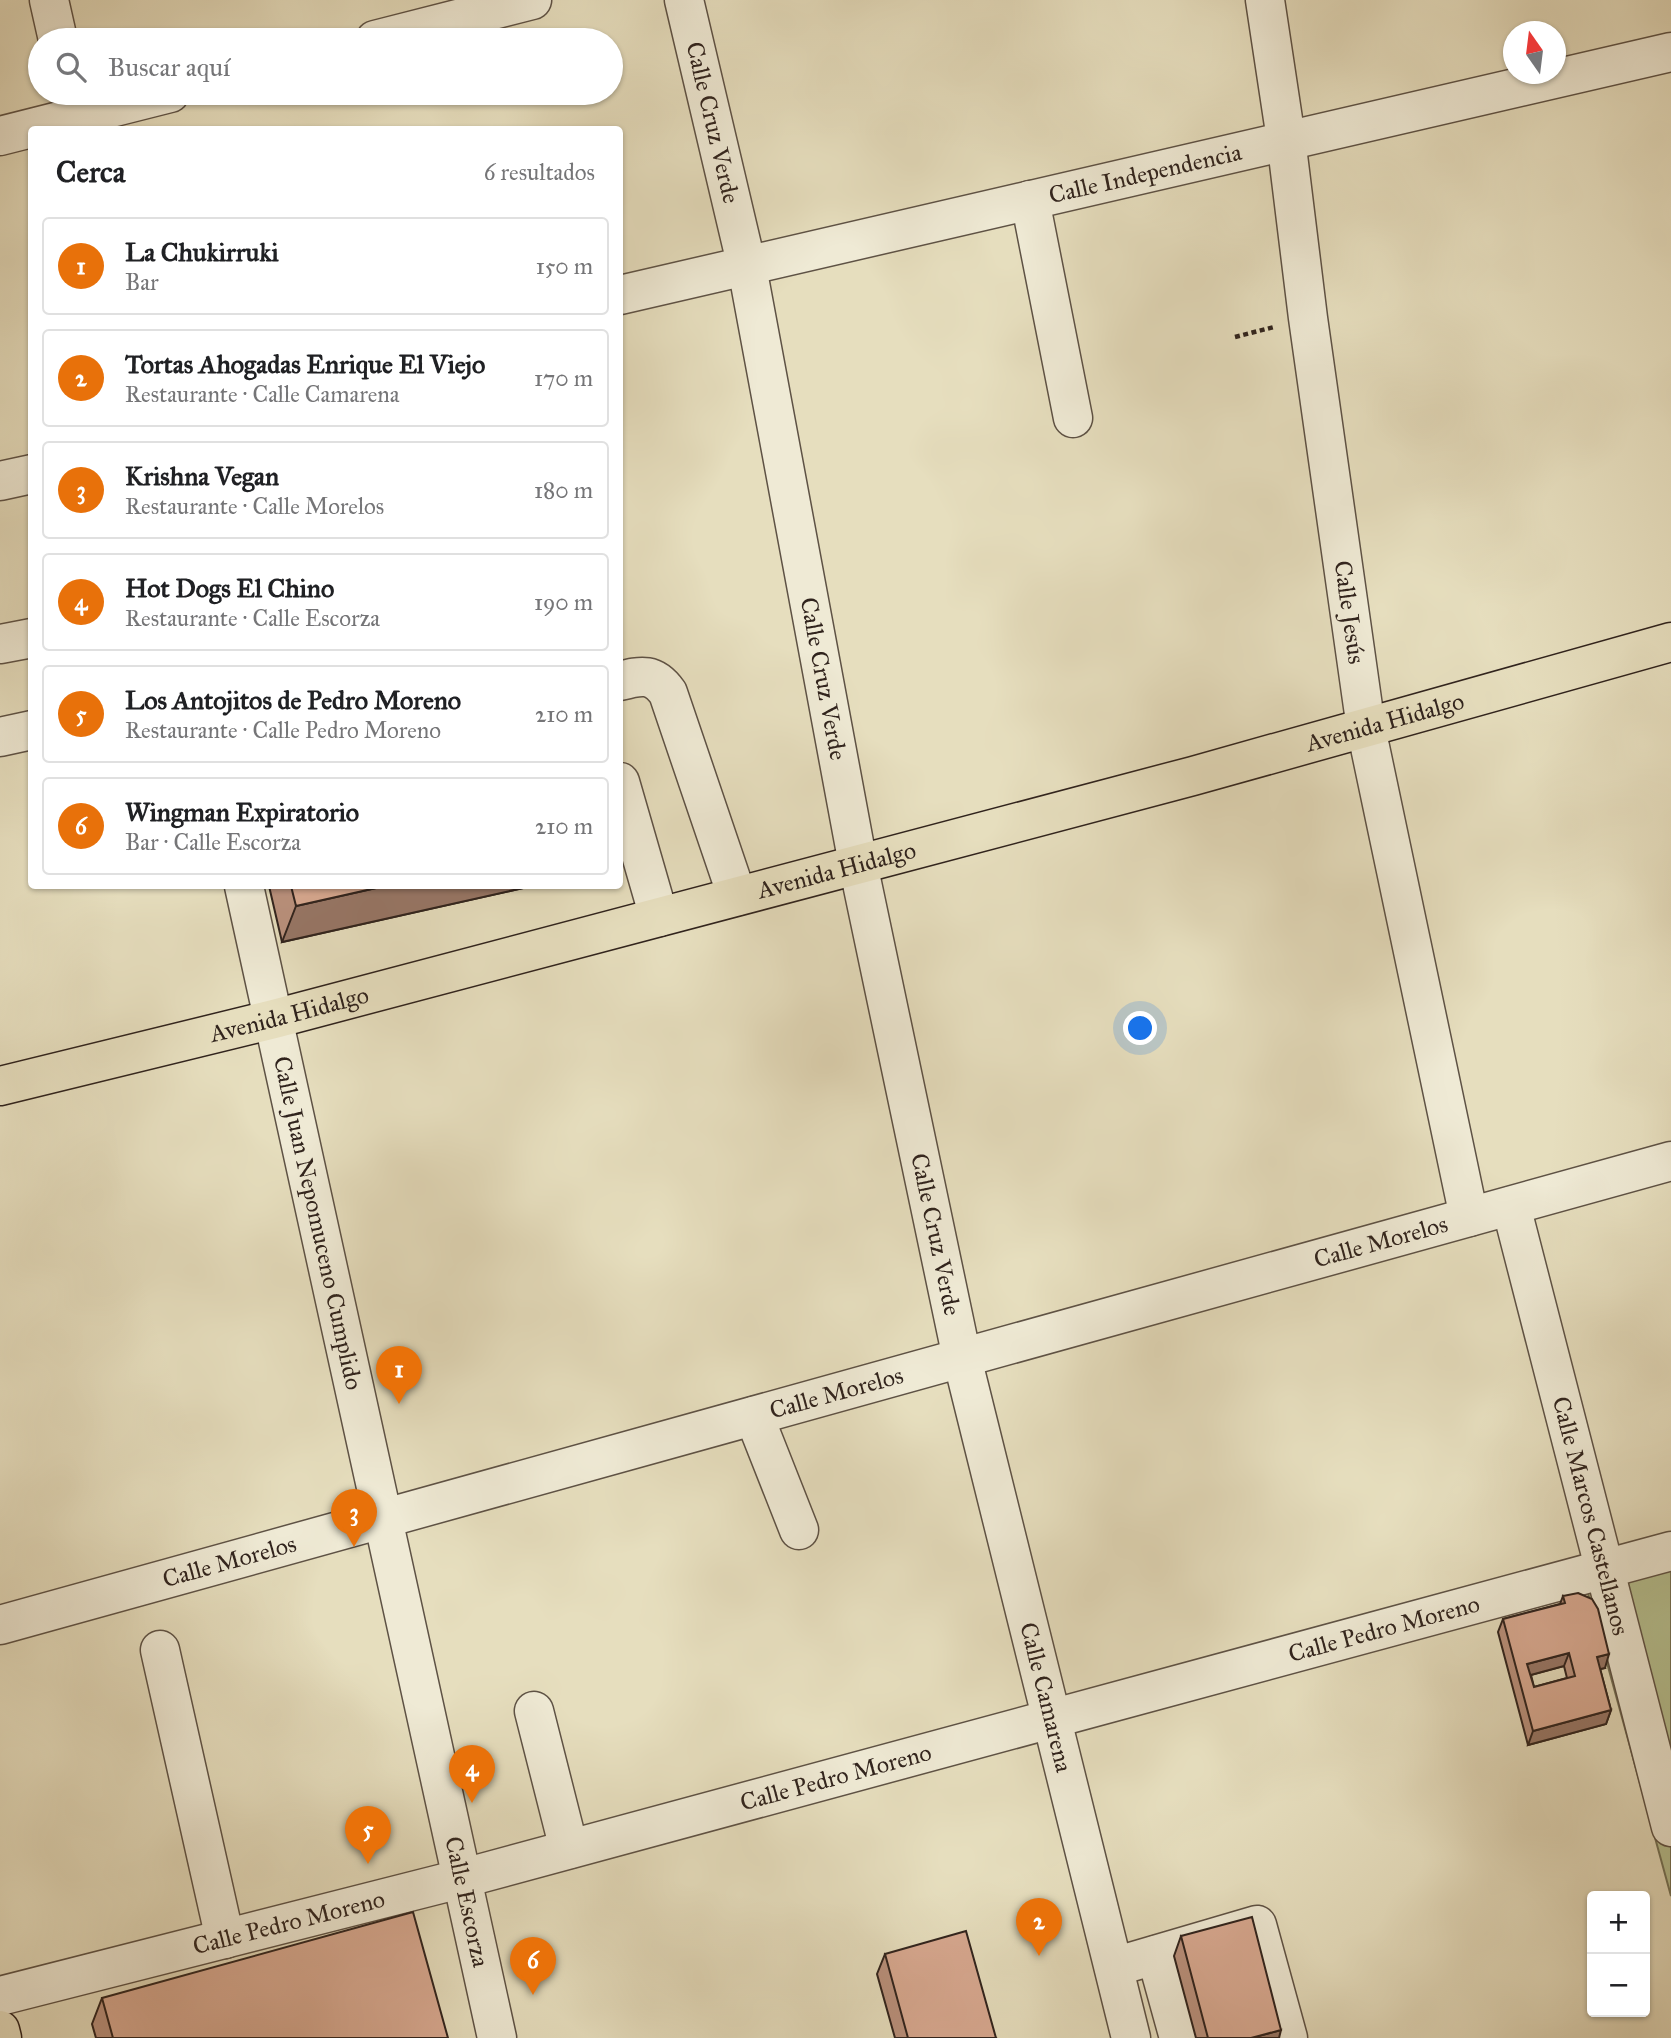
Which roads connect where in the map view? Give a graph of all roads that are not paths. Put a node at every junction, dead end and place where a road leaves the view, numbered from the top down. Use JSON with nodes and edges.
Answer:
{"nodes":[{"id":1,"x":49,"y":0,"type":"edge"},
{"id":2,"x":532,"y":0,"type":"edge"},
{"id":3,"x":684,"y":0,"type":"edge"},
{"id":4,"x":1265,"y":0,"type":"edge"},
{"id":5,"x":55,"y":28,"type":"edge"},
{"id":6,"x":422,"y":28,"type":"edge"},
{"id":7,"x":1671,"y":52,"type":"edge"},
{"id":8,"x":112,"y":105,"type":"edge"},
{"id":9,"x":74,"y":113,"type":"edge"},
{"id":10,"x":32,"y":126,"type":"edge"},
{"id":11,"x":28,"y":127,"type":"edge"},
{"id":12,"x":0,"y":136,"type":"edge"},
{"id":13,"x":1286,"y":139,"type":"junction"},
{"id":14,"x":1030,"y":200,"type":"junction"},
{"id":15,"x":747,"y":267,"type":"junction"},
{"id":16,"x":623,"y":294,"type":"edge"},
{"id":17,"x":1073,"y":418,"type":"dead end"},
{"id":18,"x":28,"y":475,"type":"edge"},
{"id":19,"x":0,"y":481,"type":"edge"},
{"id":20,"x":28,"y":639,"type":"edge"},
{"id":21,"x":1671,"y":642,"type":"edge"},
{"id":22,"x":0,"y":644,"type":"edge"},
{"id":23,"x":623,"y":680,"type":"edge"},
{"id":24,"x":1366,"y":728,"type":"junction"},
{"id":25,"x":28,"y":731,"type":"edge"},
{"id":26,"x":0,"y":737,"type":"edge"},
{"id":27,"x":623,"y":792,"type":"edge"},
{"id":28,"x":858,"y":864,"type":"junction"},
{"id":29,"x":245,"y":889,"type":"edge"},
{"id":30,"x":737,"y":896,"type":"junction"},
{"id":31,"x":659,"y":917,"type":"junction"},
{"id":32,"x":274,"y":1019,"type":"junction"},
{"id":33,"x":0,"y":1086,"type":"edge"},
{"id":34,"x":1671,"y":1161,"type":"edge"},
{"id":35,"x":1511,"y":1206,"type":"junction"},
{"id":36,"x":1469,"y":1217,"type":"junction"},
{"id":37,"x":962,"y":1358,"type":"junction"},
{"id":38,"x":754,"y":1416,"type":"junction"},
{"id":39,"x":383,"y":1519,"type":"junction"},
{"id":40,"x":799,"y":1530,"type":"dead end"},
{"id":41,"x":1671,"y":1551,"type":"edge"},
{"id":42,"x":1604,"y":1569,"type":"junction"},
{"id":43,"x":0,"y":1625,"type":"edge"},
{"id":44,"x":160,"y":1650,"type":"dead end"},
{"id":45,"x":534,"y":1711,"type":"dead end"},
{"id":46,"x":1052,"y":1718,"type":"junction"},
{"id":47,"x":1671,"y":1827,"type":"edge"},
{"id":48,"x":569,"y":1849,"type":"junction"},
{"id":49,"x":460,"y":1879,"type":"junction"},
{"id":50,"x":225,"y":1938,"type":"junction"},
{"id":51,"x":1156,"y":1955,"type":"junction"},
{"id":52,"x":1114,"y":1967,"type":"junction"},
{"id":53,"x":0,"y":1996,"type":"edge"},
{"id":54,"x":0,"y":2030,"type":"edge"},
{"id":55,"x":2,"y":2038,"type":"edge"},
{"id":56,"x":497,"y":2038,"type":"edge"},
{"id":57,"x":1131,"y":2038,"type":"edge"},
{"id":58,"x":1180,"y":2038,"type":"edge"},
{"id":59,"x":1288,"y":2038,"type":"edge"}],
"edges":[{"from":1,"to":5,"type":"street"},
{"from":2,"to":6,"type":"street"},
{"from":3,"to":15,"type":"street","name":"Calle Cruz Verde"},
{"from":4,"to":13,"type":"street","name":"Calle Jesús"},
{"from":7,"to":13,"type":"street","name":"Calle Independencia"},
{"from":8,"to":9,"type":"street"},
{"from":9,"to":10,"type":"street"},
{"from":11,"to":12,"type":"street"},
{"from":13,"to":14,"type":"street","name":"Calle Independencia"},
{"from":13,"to":24,"type":"street","name":"Calle Jesús"},
{"from":14,"to":15,"type":"street","name":"Calle Independencia"},
{"from":14,"to":17,"type":"street"},
{"from":15,"to":16,"type":"street","name":"Calle Independencia"},
{"from":15,"to":28,"type":"street","name":"Calle Cruz Verde"},
{"from":18,"to":19,"type":"street"},
{"from":20,"to":22,"type":"street"},
{"from":21,"to":24,"type":"main road","name":"Avenida Hidalgo"},
{"from":23,"to":30,"type":"street"},
{"from":24,"to":28,"type":"main road","name":"Avenida Hidalgo"},
{"from":24,"to":36,"type":"street","name":"Calle Jesús"},
{"from":25,"to":26,"type":"street"},
{"from":27,"to":31,"type":"street"},
{"from":28,"to":30,"type":"main road","name":"Avenida Hidalgo"},
{"from":28,"to":37,"type":"street","name":"Calle Cruz Verde"},
{"from":29,"to":32,"type":"street","name":"Calle Juan Nepomuceno Cumplido"},
{"from":30,"to":31,"type":"main road","name":"Avenida Hidalgo"},
{"from":31,"to":32,"type":"main road","name":"Avenida Hidalgo"},
{"from":32,"to":33,"type":"main road","name":"Avenida Hidalgo"},
{"from":32,"to":39,"type":"street","name":"Calle Juan Nepomuceno Cumplido"},
{"from":34,"to":35,"type":"street","name":"Calle Morelos"},
{"from":35,"to":36,"type":"street","name":"Calle Morelos"},
{"from":35,"to":42,"type":"street","name":"Calle Marcos Castellanos"},
{"from":36,"to":37,"type":"street","name":"Calle Morelos"},
{"from":37,"to":38,"type":"street","name":"Calle Morelos"},
{"from":37,"to":46,"type":"street","name":"Calle Camarena"},
{"from":38,"to":39,"type":"street","name":"Calle Morelos"},
{"from":38,"to":40,"type":"street"},
{"from":39,"to":43,"type":"street","name":"Calle Morelos"},
{"from":39,"to":49,"type":"street","name":"Calle Escorza"},
{"from":41,"to":42,"type":"street","name":"Calle Pedro Moreno"},
{"from":42,"to":46,"type":"street","name":"Calle Pedro Moreno"},
{"from":42,"to":47,"type":"street","name":"Calle Marcos Castellanos"},
{"from":44,"to":50,"type":"street"},
{"from":45,"to":48,"type":"street"},
{"from":46,"to":48,"type":"street","name":"Calle Pedro Moreno"},
{"from":46,"to":52,"type":"street","name":"Calle Camarena"},
{"from":48,"to":49,"type":"street","name":"Calle Pedro Moreno"},
{"from":49,"to":50,"type":"street","name":"Calle Pedro Moreno"},
{"from":49,"to":56,"type":"street","name":"Calle Escorza"},
{"from":50,"to":53,"type":"street","name":"Calle Pedro Moreno"},
{"from":51,"to":52,"type":"street"},
{"from":51,"to":58,"type":"street"},
{"from":51,"to":59,"type":"street"},
{"from":52,"to":57,"type":"street","name":"Calle Camarena"},
{"from":54,"to":55,"type":"main road"}]}
